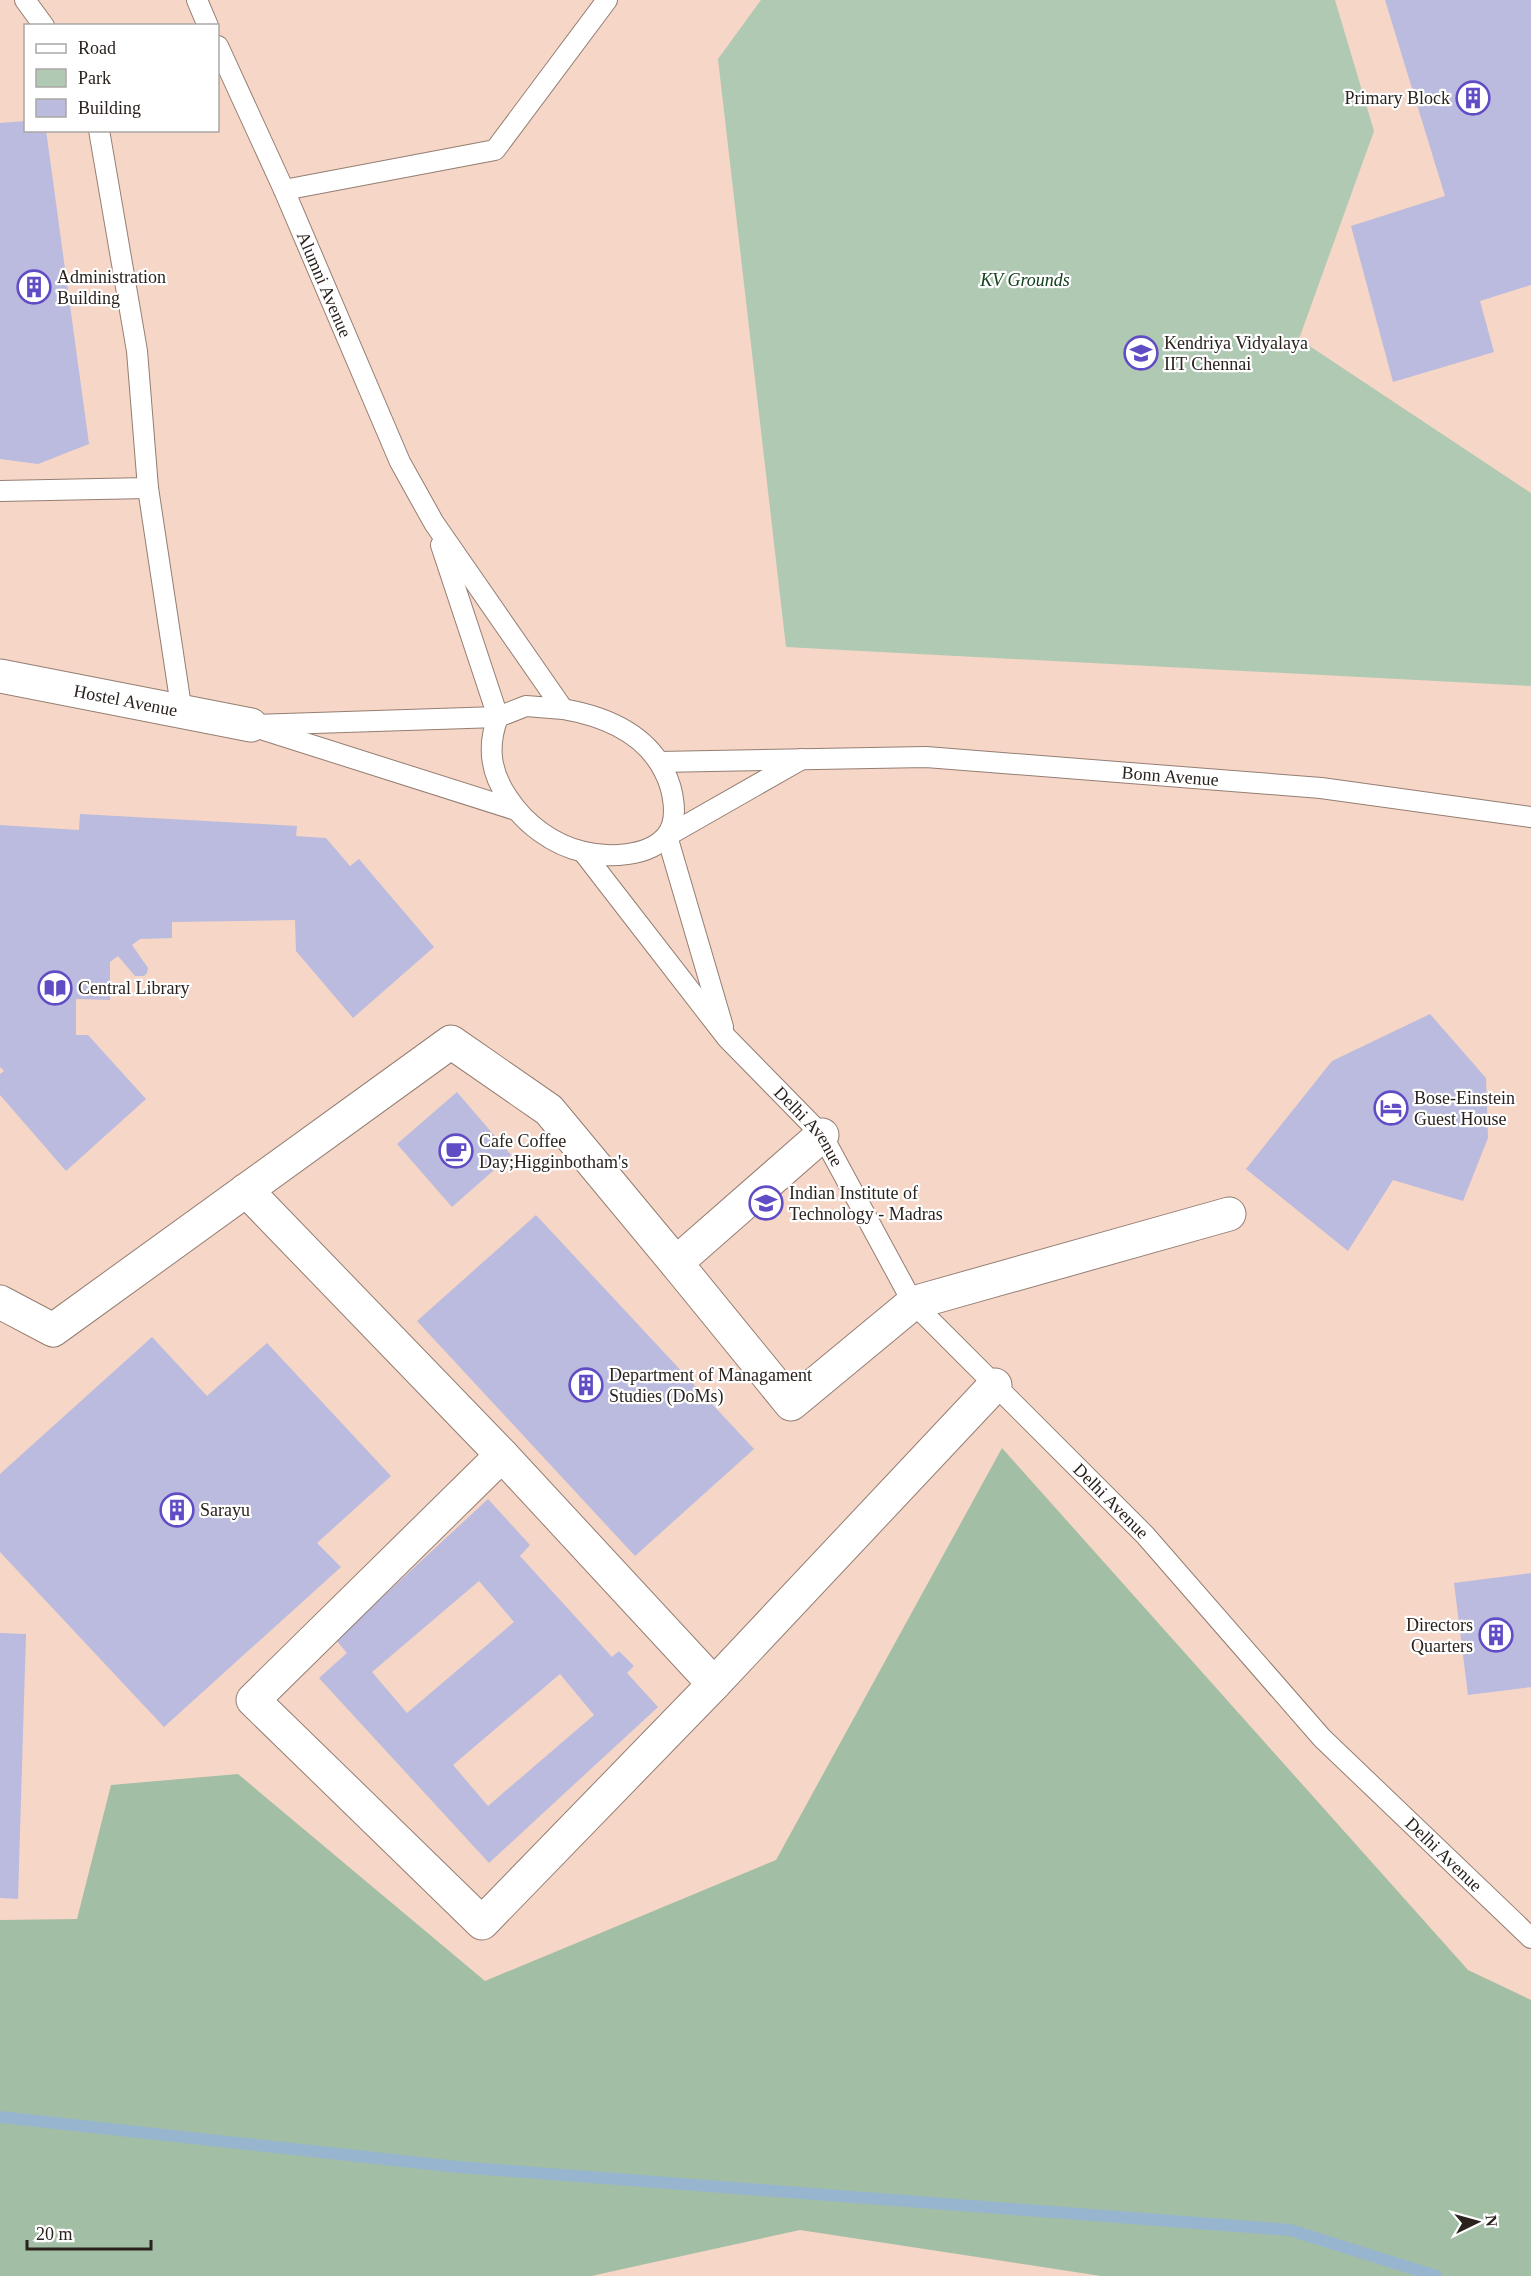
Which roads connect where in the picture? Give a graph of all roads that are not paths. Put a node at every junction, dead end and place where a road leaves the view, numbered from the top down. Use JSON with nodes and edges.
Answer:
{"nodes":[{"id":1,"x":25,"y":0,"type":"edge"},
{"id":2,"x":197,"y":0,"type":"edge"},
{"id":3,"x":607,"y":0,"type":"edge"},
{"id":4,"x":43,"y":24,"type":"edge"},
{"id":5,"x":207,"y":24,"type":"edge"},
{"id":6,"x":219,"y":47,"type":"edge"},
{"id":7,"x":99,"y":132,"type":"edge"},
{"id":8,"x":284,"y":190,"type":"junction"},
{"id":9,"x":148,"y":488,"type":"junction"},
{"id":10,"x":0,"y":491,"type":"edge"},
{"id":11,"x":434,"y":523,"type":"junction"},
{"id":12,"x":0,"y":676,"type":"edge"},
{"id":13,"x":563,"y":709,"type":"junction"},
{"id":14,"x":182,"y":713,"type":"junction"},
{"id":15,"x":498,"y":717,"type":"junction"},
{"id":16,"x":251,"y":726,"type":"junction"},
{"id":17,"x":806,"y":757,"type":"junction"},
{"id":18,"x":659,"y":762,"type":"junction"},
{"id":19,"x":516,"y":810,"type":"junction"},
{"id":20,"x":1531,"y":817,"type":"edge"},
{"id":21,"x":667,"y":836,"type":"junction"},
{"id":22,"x":583,"y":852,"type":"junction"},
{"id":23,"x":727,"y":1038,"type":"junction"},
{"id":24,"x":822,"y":1135,"type":"junction"},
{"id":25,"x":246,"y":1190,"type":"junction"},
{"id":26,"x":1229,"y":1214,"type":"dead end"},
{"id":27,"x":675,"y":1263,"type":"junction"},
{"id":28,"x":0,"y":1302,"type":"edge"},
{"id":29,"x":913,"y":1303,"type":"junction"},
{"id":30,"x":995,"y":1385,"type":"junction"},
{"id":31,"x":502,"y":1455,"type":"junction"},
{"id":32,"x":714,"y":1684,"type":"junction"},
{"id":33,"x":1531,"y":1938,"type":"edge"}],
"edges":[{"from":1,"to":4,"type":"lane"},
{"from":2,"to":5,"type":"lane"},
{"from":3,"to":8,"type":"lane"},
{"from":6,"to":8,"type":"lane","name":"Alumni Avenue"},
{"from":7,"to":9,"type":"lane"},
{"from":8,"to":11,"type":"lane","name":"Alumni Avenue"},
{"from":9,"to":10,"type":"lane"},
{"from":9,"to":14,"type":"lane"},
{"from":11,"to":13,"type":"lane"},
{"from":11,"to":15,"type":"lane"},
{"from":12,"to":14,"type":"street","name":"Hostel Avenue"},
{"from":13,"to":15,"type":"lane"},
{"from":13,"to":18,"type":"lane"},
{"from":14,"to":16,"type":"street","name":"Hostel Avenue"},
{"from":15,"to":16,"type":"lane"},
{"from":15,"to":19,"type":"lane"},
{"from":16,"to":19,"type":"lane"},
{"from":17,"to":18,"type":"lane","name":"Bonn Avenue"},
{"from":17,"to":20,"type":"lane","name":"Bonn Avenue"},
{"from":17,"to":21,"type":"lane"},
{"from":18,"to":21,"type":"lane"},
{"from":19,"to":22,"type":"lane"},
{"from":21,"to":22,"type":"lane"},
{"from":21,"to":23,"type":"lane"},
{"from":22,"to":23,"type":"lane","name":"Delhi Avenue"},
{"from":23,"to":24,"type":"lane","name":"Delhi Avenue"},
{"from":24,"to":27,"type":"street"},
{"from":24,"to":29,"type":"lane","name":"Delhi Avenue"},
{"from":25,"to":27,"type":"street"},
{"from":25,"to":28,"type":"street"},
{"from":25,"to":31,"type":"street"},
{"from":26,"to":29,"type":"street"},
{"from":27,"to":29,"type":"street"},
{"from":29,"to":30,"type":"lane","name":"Delhi Avenue"},
{"from":30,"to":32,"type":"street"},
{"from":30,"to":33,"type":"lane","name":"Delhi Avenue"},
{"from":31,"to":32,"type":"street"},
{"from":31,"to":32,"type":"street"}]}
